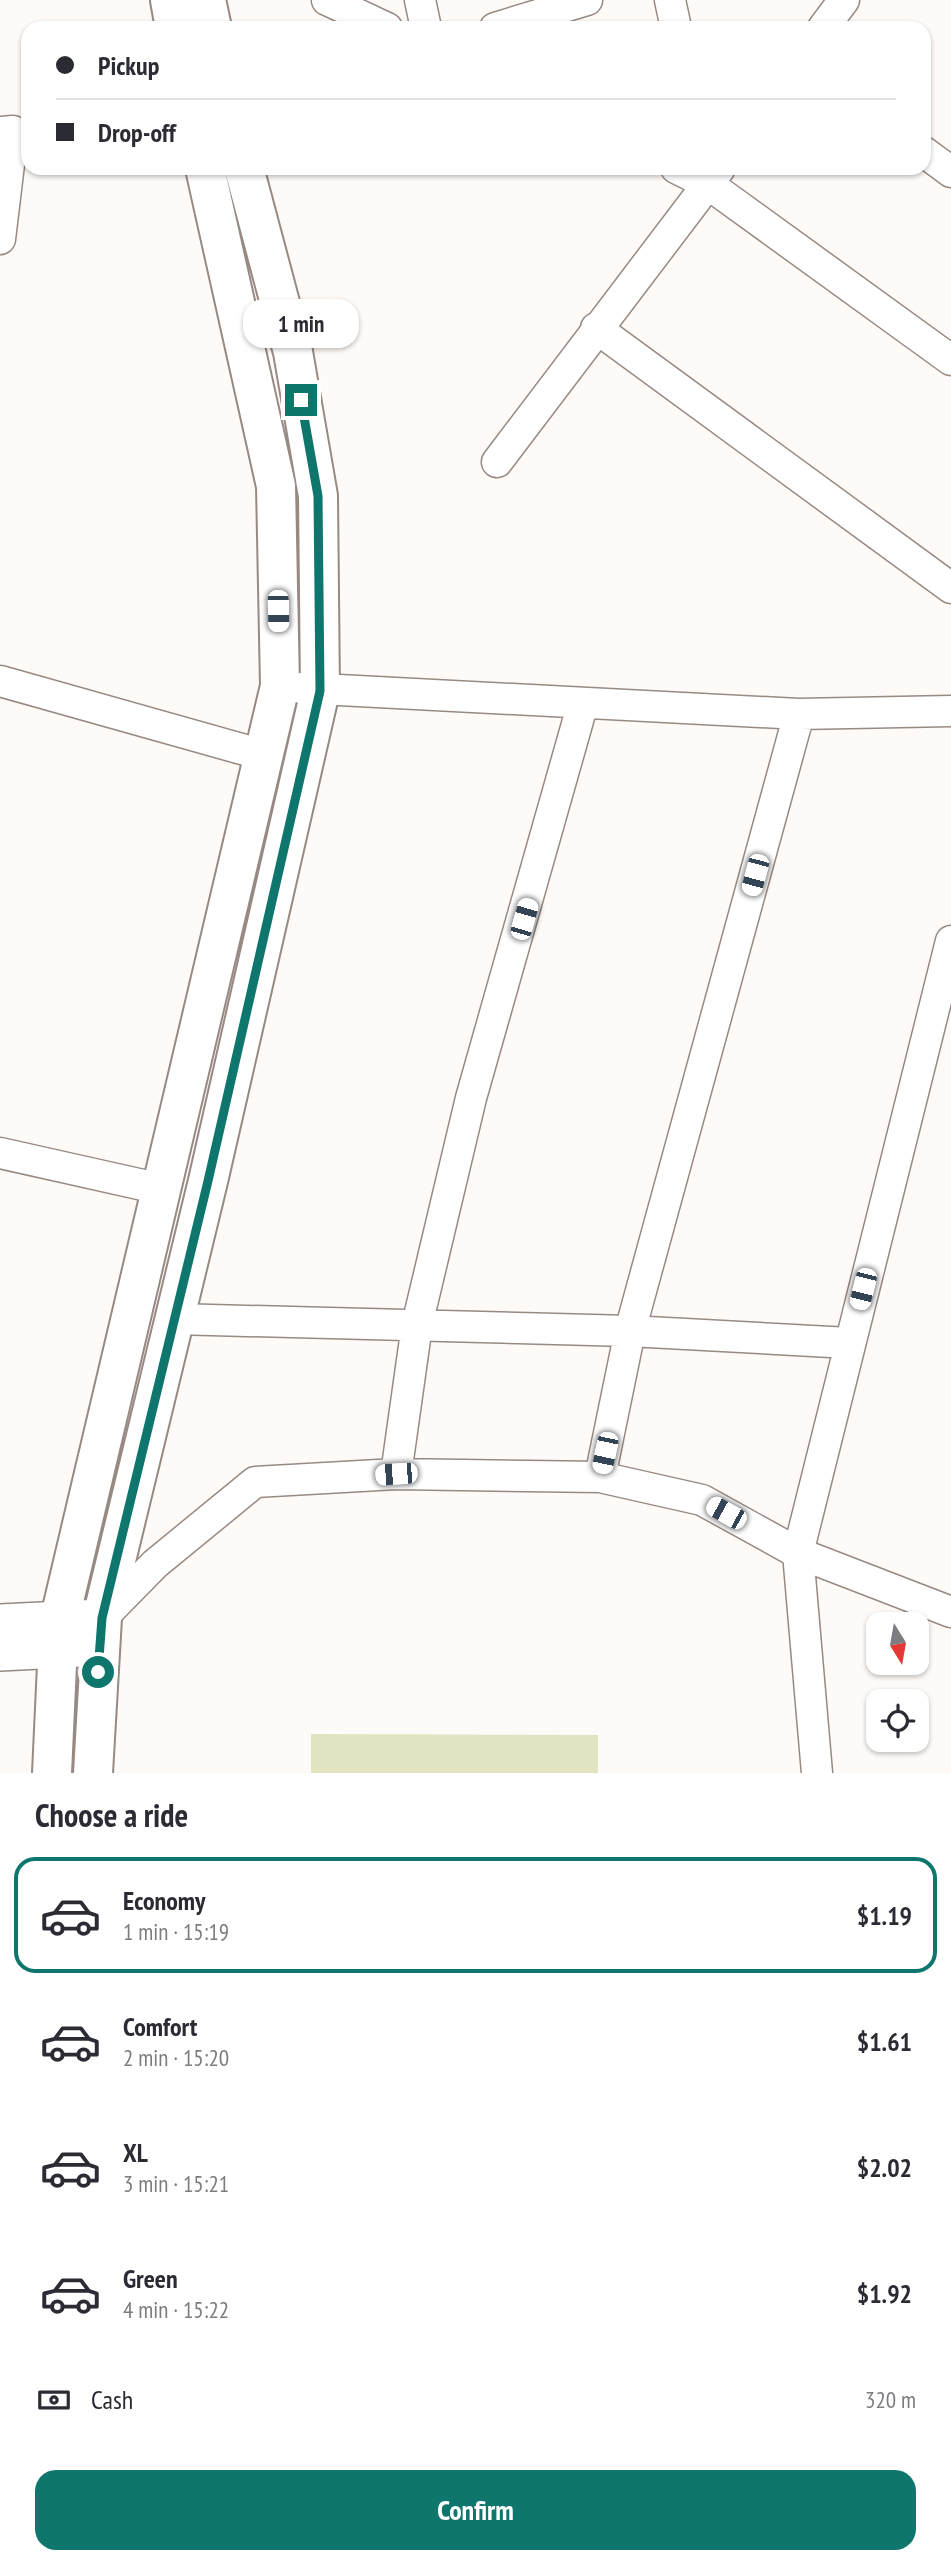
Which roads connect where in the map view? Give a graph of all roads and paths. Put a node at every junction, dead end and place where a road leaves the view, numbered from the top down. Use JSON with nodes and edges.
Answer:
{"nodes":[{"id":1,"x":170,"y":0,"type":"edge"},
{"id":2,"x":206,"y":0,"type":"edge"},
{"id":3,"x":327,"y":0,"type":"edge"},
{"id":4,"x":420,"y":0,"type":"edge"},
{"id":5,"x":587,"y":0,"type":"edge"},
{"id":6,"x":670,"y":0,"type":"edge"},
{"id":7,"x":844,"y":0,"type":"edge"},
{"id":8,"x":174,"y":21,"type":"edge"},
{"id":9,"x":210,"y":21,"type":"edge"},
{"id":10,"x":372,"y":21,"type":"edge"},
{"id":11,"x":424,"y":21,"type":"edge"},
{"id":12,"x":518,"y":21,"type":"edge"},
{"id":13,"x":674,"y":21,"type":"edge"},
{"id":14,"x":829,"y":21,"type":"edge"},
{"id":15,"x":14,"y":131,"type":"edge"},
{"id":16,"x":931,"y":157,"type":"edge"},
{"id":17,"x":951,"y":172,"type":"edge"},
{"id":18,"x":207,"y":175,"type":"edge"},
{"id":19,"x":246,"y":175,"type":"edge"},
{"id":20,"x":710,"y":175,"type":"edge"},
{"id":21,"x":714,"y":175,"type":"edge"},
{"id":22,"x":0,"y":239,"type":"edge"},
{"id":23,"x":596,"y":328,"type":"junction"},
{"id":24,"x":951,"y":360,"type":"edge"},
{"id":25,"x":497,"y":462,"type":"dead end"},
{"id":26,"x":951,"y":589,"type":"edge"},
{"id":27,"x":0,"y":681,"type":"edge"},
{"id":28,"x":280,"y":685,"type":"junction"},
{"id":29,"x":320,"y":691,"type":"junction"},
{"id":30,"x":583,"y":703,"type":"junction"},
{"id":31,"x":951,"y":711,"type":"edge"},
{"id":32,"x":799,"y":714,"type":"junction"},
{"id":33,"x":263,"y":754,"type":"junction"},
{"id":34,"x":951,"y":941,"type":"edge"},
{"id":35,"x":0,"y":1153,"type":"edge"},
{"id":36,"x":161,"y":1189,"type":"junction"},
{"id":37,"x":175,"y":1319,"type":"junction"},
{"id":38,"x":417,"y":1325,"type":"junction"},
{"id":39,"x":630,"y":1331,"type":"junction"},
{"id":40,"x":849,"y":1343,"type":"junction"},
{"id":41,"x":396,"y":1474,"type":"junction"},
{"id":42,"x":600,"y":1478,"type":"junction"},
{"id":43,"x":798,"y":1553,"type":"junction"},
{"id":44,"x":951,"y":1612,"type":"edge"},
{"id":45,"x":0,"y":1623,"type":"edge"},
{"id":46,"x":100,"y":1632,"type":"junction"},
{"id":47,"x":58,"y":1636,"type":"junction"},
{"id":48,"x":0,"y":1652,"type":"edge"},
{"id":49,"x":52,"y":1773,"type":"edge"},
{"id":50,"x":93,"y":1773,"type":"edge"},
{"id":51,"x":817,"y":1773,"type":"edge"}],
"edges":[{"from":1,"to":8,"type":"main road"},
{"from":2,"to":9,"type":"main road"},
{"from":3,"to":10,"type":"street"},
{"from":4,"to":11,"type":"street"},
{"from":5,"to":12,"type":"street"},
{"from":6,"to":13,"type":"street"},
{"from":7,"to":14,"type":"street"},
{"from":15,"to":22,"type":"street"},
{"from":16,"to":17,"type":"street"},
{"from":18,"to":28,"type":"main road"},
{"from":19,"to":29,"type":"main road"},
{"from":20,"to":23,"type":"street"},
{"from":21,"to":24,"type":"street"},
{"from":23,"to":25,"type":"street"},
{"from":23,"to":26,"type":"street"},
{"from":27,"to":33,"type":"street"},
{"from":28,"to":29,"type":"street"},
{"from":28,"to":33,"type":"main road"},
{"from":29,"to":30,"type":"street"},
{"from":29,"to":37,"type":"main road"},
{"from":30,"to":32,"type":"street"},
{"from":30,"to":38,"type":"street"},
{"from":31,"to":32,"type":"street"},
{"from":32,"to":39,"type":"street"},
{"from":33,"to":36,"type":"main road"},
{"from":34,"to":40,"type":"street"},
{"from":35,"to":36,"type":"street"},
{"from":36,"to":47,"type":"main road"},
{"from":37,"to":38,"type":"street"},
{"from":37,"to":46,"type":"main road"},
{"from":38,"to":39,"type":"street"},
{"from":38,"to":41,"type":"street"},
{"from":39,"to":40,"type":"street"},
{"from":39,"to":42,"type":"street"},
{"from":40,"to":43,"type":"street"},
{"from":41,"to":42,"type":"street"},
{"from":41,"to":46,"type":"street"},
{"from":42,"to":43,"type":"street"},
{"from":43,"to":44,"type":"street"},
{"from":43,"to":51,"type":"street"},
{"from":45,"to":47,"type":"street"},
{"from":46,"to":47,"type":"street"},
{"from":46,"to":50,"type":"main road"},
{"from":47,"to":48,"type":"street"},
{"from":47,"to":49,"type":"main road"}]}
